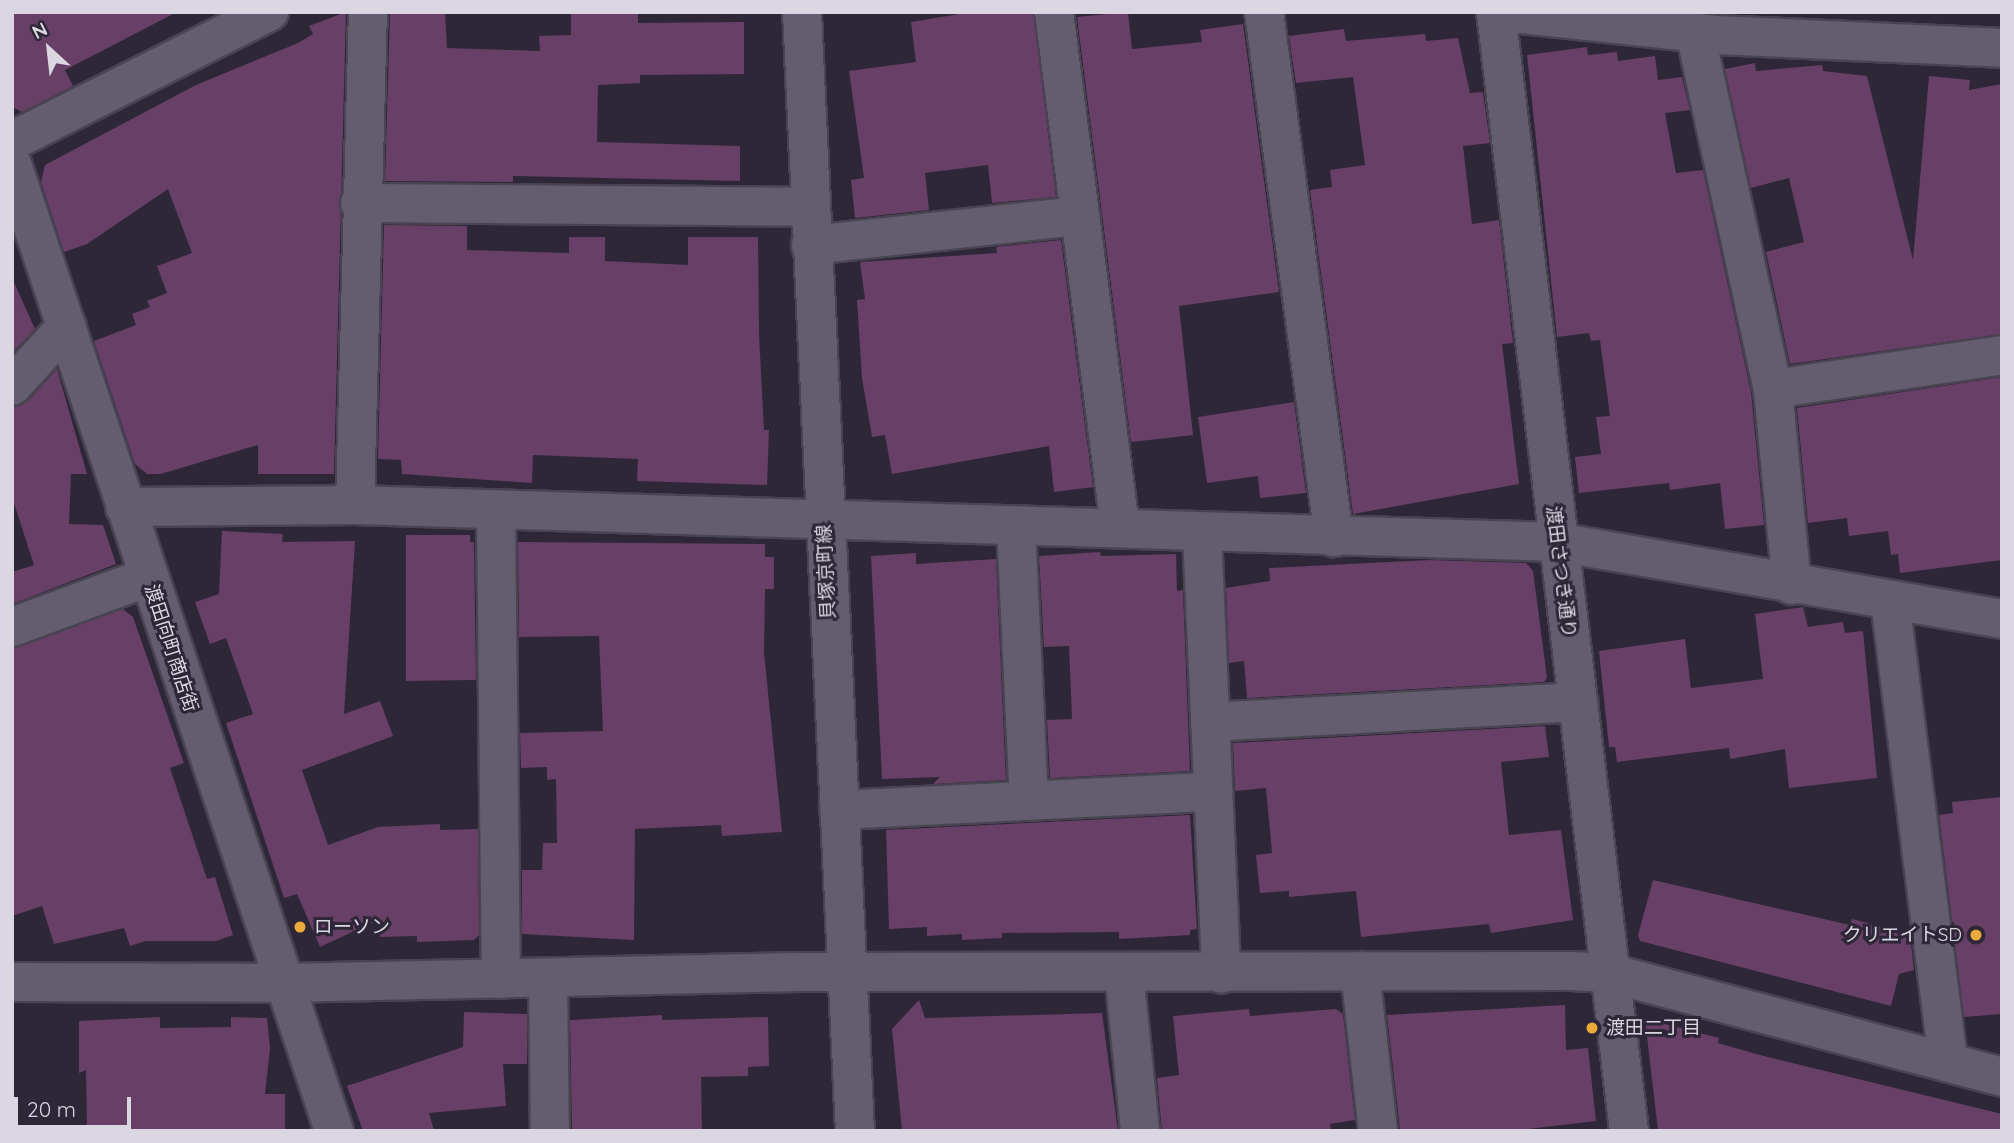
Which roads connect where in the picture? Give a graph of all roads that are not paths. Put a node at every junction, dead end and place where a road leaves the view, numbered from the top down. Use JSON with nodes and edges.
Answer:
{"nodes":[{"id":1,"x":269,"y":12,"type":"edge"},
{"id":2,"x":368,"y":12,"type":"edge"},
{"id":3,"x":802,"y":12,"type":"edge"},
{"id":4,"x":1054,"y":12,"type":"edge"},
{"id":5,"x":1264,"y":12,"type":"edge"},
{"id":6,"x":1496,"y":12,"type":"edge"},
{"id":7,"x":1503,"y":12,"type":"edge"},
{"id":8,"x":1711,"y":27,"type":"edge"},
{"id":9,"x":2002,"y":48,"type":"edge"},
{"id":10,"x":12,"y":141,"type":"edge"},
{"id":11,"x":12,"y":164,"type":"edge"},
{"id":12,"x":360,"y":203,"type":"junction"},
{"id":13,"x":810,"y":207,"type":"junction"},
{"id":14,"x":1080,"y":216,"type":"junction"},
{"id":15,"x":811,"y":245,"type":"junction"},
{"id":16,"x":67,"y":326,"type":"junction"},
{"id":17,"x":2002,"y":355,"type":"edge"},
{"id":18,"x":12,"y":386,"type":"edge"},
{"id":19,"x":1773,"y":389,"type":"junction"},
{"id":20,"x":355,"y":505,"type":"junction"},
{"id":21,"x":125,"y":507,"type":"junction"},
{"id":22,"x":496,"y":510,"type":"junction"},
{"id":23,"x":823,"y":522,"type":"junction"},
{"id":24,"x":1016,"y":527,"type":"junction"},
{"id":25,"x":1120,"y":527,"type":"junction"},
{"id":26,"x":1202,"y":532,"type":"junction"},
{"id":27,"x":1334,"y":537,"type":"junction"},
{"id":28,"x":1557,"y":542,"type":"junction"},
{"id":29,"x":148,"y":577,"type":"junction"},
{"id":30,"x":1792,"y":585,"type":"junction"},
{"id":31,"x":1890,"y":601,"type":"junction"},
{"id":32,"x":2002,"y":619,"type":"edge"},
{"id":33,"x":12,"y":627,"type":"edge"},
{"id":34,"x":1578,"y":702,"type":"junction"},
{"id":35,"x":1210,"y":722,"type":"junction"},
{"id":36,"x":1213,"y":792,"type":"junction"},
{"id":37,"x":1029,"y":801,"type":"junction"},
{"id":38,"x":839,"y":810,"type":"junction"},
{"id":39,"x":1360,"y":971,"type":"junction"},
{"id":40,"x":848,"y":973,"type":"junction"},
{"id":41,"x":1124,"y":973,"type":"junction"},
{"id":42,"x":1609,"y":973,"type":"junction"},
{"id":43,"x":1221,"y":974,"type":"junction"},
{"id":44,"x":548,"y":978,"type":"junction"},
{"id":45,"x":501,"y":979,"type":"junction"},
{"id":46,"x":12,"y":982,"type":"edge"},
{"id":47,"x":283,"y":983,"type":"junction"},
{"id":48,"x":1948,"y":1062,"type":"junction"},
{"id":49,"x":2002,"y":1077,"type":"edge"},
{"id":50,"x":334,"y":1131,"type":"edge"},
{"id":51,"x":550,"y":1131,"type":"edge"},
{"id":52,"x":855,"y":1131,"type":"edge"},
{"id":53,"x":1140,"y":1131,"type":"edge"},
{"id":54,"x":1378,"y":1131,"type":"edge"},
{"id":55,"x":1629,"y":1131,"type":"edge"}],
"edges":[{"from":1,"to":10,"type":"street"},
{"from":2,"to":12,"type":"street"},
{"from":3,"to":13,"type":"street","name":"貝塚京町線"},
{"from":4,"to":14,"type":"street"},
{"from":5,"to":27,"type":"street"},
{"from":6,"to":28,"type":"street","name":"渡田さつき通り"},
{"from":7,"to":8,"type":"street"},
{"from":8,"to":9,"type":"street"},
{"from":8,"to":19,"type":"street"},
{"from":11,"to":16,"type":"street","name":"渡田向町商店街"},
{"from":12,"to":13,"type":"street"},
{"from":12,"to":20,"type":"street"},
{"from":13,"to":15,"type":"street","name":"貝塚京町線"},
{"from":14,"to":15,"type":"street"},
{"from":14,"to":25,"type":"street"},
{"from":15,"to":23,"type":"street","name":"貝塚京町線"},
{"from":16,"to":18,"type":"street"},
{"from":16,"to":21,"type":"street","name":"渡田向町商店街"},
{"from":17,"to":19,"type":"street"},
{"from":19,"to":30,"type":"street"},
{"from":20,"to":21,"type":"street"},
{"from":20,"to":22,"type":"street"},
{"from":21,"to":29,"type":"street","name":"渡田向町商店街"},
{"from":22,"to":23,"type":"street"},
{"from":22,"to":45,"type":"street"},
{"from":23,"to":24,"type":"street"},
{"from":23,"to":38,"type":"street","name":"貝塚京町線"},
{"from":24,"to":25,"type":"street"},
{"from":24,"to":37,"type":"street"},
{"from":25,"to":26,"type":"street"},
{"from":26,"to":27,"type":"street"},
{"from":26,"to":35,"type":"street"},
{"from":27,"to":28,"type":"street"},
{"from":28,"to":30,"type":"street"},
{"from":28,"to":34,"type":"street","name":"渡田さつき通り"},
{"from":29,"to":33,"type":"street"},
{"from":29,"to":47,"type":"street","name":"渡田向町商店街"},
{"from":30,"to":31,"type":"street"},
{"from":31,"to":32,"type":"street"},
{"from":31,"to":48,"type":"street"},
{"from":34,"to":35,"type":"street"},
{"from":34,"to":42,"type":"street","name":"渡田さつき通り"},
{"from":35,"to":36,"type":"street"},
{"from":36,"to":37,"type":"street"},
{"from":36,"to":43,"type":"street"},
{"from":37,"to":38,"type":"street"},
{"from":38,"to":40,"type":"street","name":"貝塚京町線"},
{"from":39,"to":42,"type":"street"},
{"from":39,"to":43,"type":"street"},
{"from":39,"to":54,"type":"street"},
{"from":40,"to":41,"type":"street"},
{"from":40,"to":44,"type":"street"},
{"from":40,"to":52,"type":"street","name":"貝塚京町線"},
{"from":41,"to":43,"type":"street"},
{"from":41,"to":53,"type":"street"},
{"from":42,"to":48,"type":"street"},
{"from":42,"to":55,"type":"street","name":"渡田さつき通り"},
{"from":44,"to":45,"type":"street"},
{"from":44,"to":51,"type":"street"},
{"from":45,"to":47,"type":"street"},
{"from":46,"to":47,"type":"street"},
{"from":47,"to":50,"type":"street","name":"渡田向町商店街"},
{"from":48,"to":49,"type":"street"}]}
